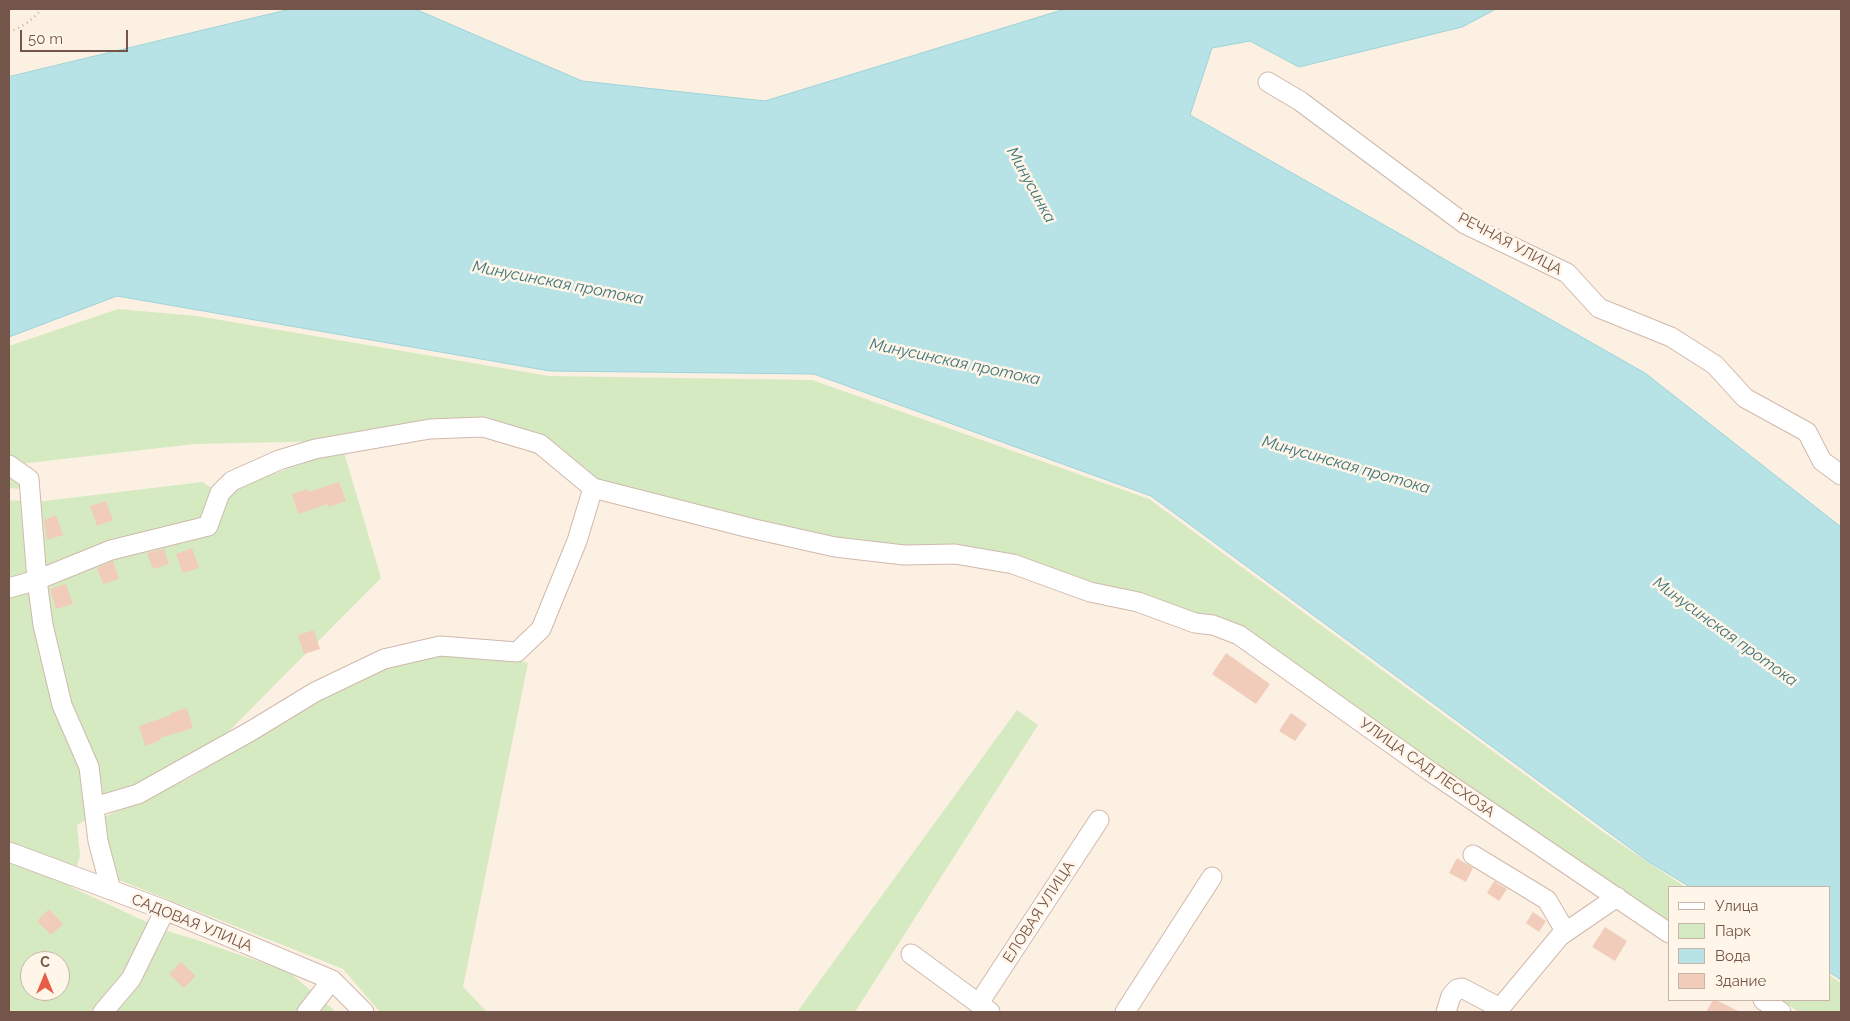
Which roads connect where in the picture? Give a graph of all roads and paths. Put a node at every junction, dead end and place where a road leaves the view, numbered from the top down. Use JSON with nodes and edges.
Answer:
{"nodes":[{"id":1,"x":41,"y":9,"type":"edge"},
{"id":2,"x":9,"y":32,"type":"edge"},
{"id":3,"x":1268,"y":82,"type":"dead end"},
{"id":4,"x":9,"y":465,"type":"edge"},
{"id":5,"x":1841,"y":475,"type":"edge"},
{"id":6,"x":593,"y":488,"type":"junction"},
{"id":7,"x":37,"y":580,"type":"junction"},
{"id":8,"x":9,"y":588,"type":"edge"},
{"id":9,"x":94,"y":807,"type":"junction"},
{"id":10,"x":1099,"y":820,"type":"dead end"},
{"id":11,"x":9,"y":852,"type":"edge"},
{"id":12,"x":1473,"y":855,"type":"dead end"},
{"id":13,"x":1212,"y":877,"type":"dead end"},
{"id":14,"x":111,"y":890,"type":"junction"},
{"id":15,"x":1617,"y":896,"type":"junction"},
{"id":16,"x":165,"y":910,"type":"junction"},
{"id":17,"x":1668,"y":932,"type":"edge"},
{"id":18,"x":1562,"y":934,"type":"junction"},
{"id":19,"x":911,"y":954,"type":"dead end"},
{"id":20,"x":332,"y":980,"type":"junction"},
{"id":21,"x":1764,"y":1001,"type":"edge"},
{"id":22,"x":984,"y":1008,"type":"edge"},
{"id":23,"x":1499,"y":1010,"type":"edge"},
{"id":24,"x":103,"y":1012,"type":"edge"},
{"id":25,"x":307,"y":1012,"type":"edge"},
{"id":26,"x":364,"y":1012,"type":"edge"},
{"id":27,"x":1125,"y":1012,"type":"edge"},
{"id":28,"x":1446,"y":1012,"type":"edge"},
{"id":29,"x":1781,"y":1012,"type":"edge"}],
"edges":[{"from":1,"to":2,"type":"path"},
{"from":3,"to":5,"type":"street","name":"РЕЧНАЯ УЛИЦА"},
{"from":4,"to":7,"type":"street"},
{"from":6,"to":7,"type":"street"},
{"from":6,"to":9,"type":"street"},
{"from":6,"to":15,"type":"street","name":"УЛИЦА САД ЛЕСХОЗА"},
{"from":7,"to":8,"type":"street"},
{"from":7,"to":9,"type":"street"},
{"from":9,"to":14,"type":"street"},
{"from":10,"to":22,"type":"street","name":"ЕЛОВАЯ УЛИЦА"},
{"from":11,"to":14,"type":"street","name":"САДОВАЯ УЛИЦА"},
{"from":12,"to":18,"type":"street"},
{"from":13,"to":27,"type":"street"},
{"from":14,"to":16,"type":"street","name":"САДОВАЯ УЛИЦА"},
{"from":15,"to":17,"type":"street","name":"УЛИЦА САД ЛЕСХОЗА"},
{"from":15,"to":18,"type":"street"},
{"from":16,"to":20,"type":"street","name":"САДОВАЯ УЛИЦА"},
{"from":16,"to":24,"type":"street"},
{"from":18,"to":23,"type":"street"},
{"from":19,"to":22,"type":"street"},
{"from":20,"to":25,"type":"street"},
{"from":20,"to":26,"type":"street","name":"САДОВАЯ УЛИЦА"},
{"from":21,"to":29,"type":"street"},
{"from":23,"to":28,"type":"street"}]}
